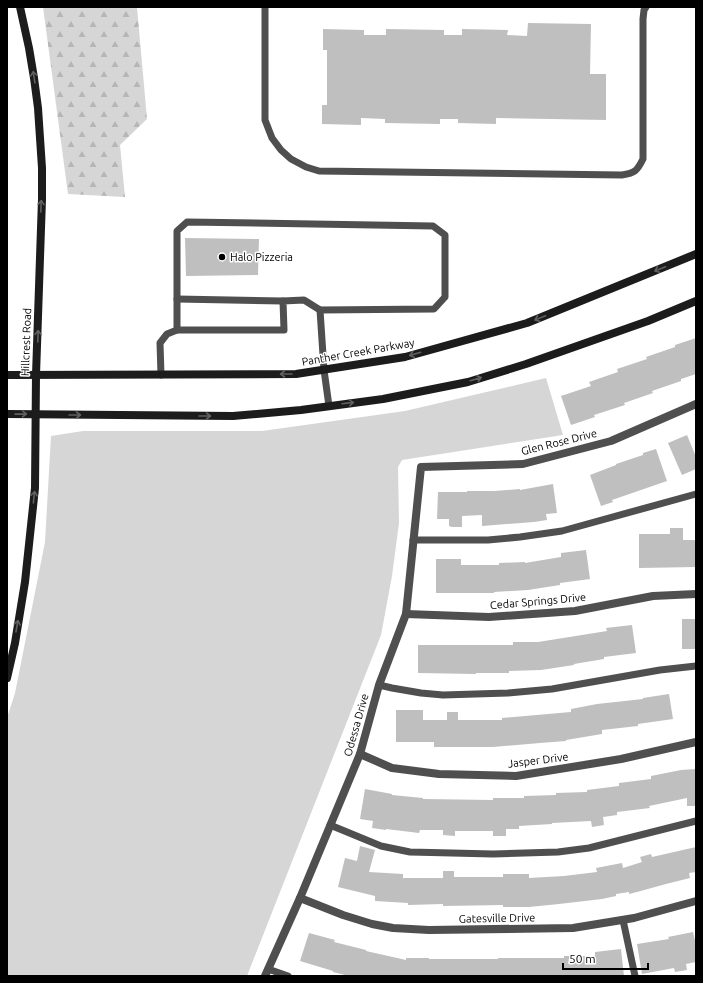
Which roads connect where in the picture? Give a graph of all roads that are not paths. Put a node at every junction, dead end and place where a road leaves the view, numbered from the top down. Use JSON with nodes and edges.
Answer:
{"nodes":[{"id":1,"x":20,"y":7,"type":"edge"},
{"id":2,"x":265,"y":7,"type":"edge"},
{"id":3,"x":646,"y":7,"type":"edge"},
{"id":4,"x":696,"y":254,"type":"edge"},
{"id":5,"x":177,"y":299,"type":"junction"},
{"id":6,"x":283,"y":301,"type":"junction"},
{"id":7,"x":696,"y":301,"type":"edge"},
{"id":8,"x":320,"y":310,"type":"junction"},
{"id":9,"x":177,"y":330,"type":"junction"},
{"id":10,"x":324,"y":370,"type":"junction"},
{"id":11,"x":7,"y":375,"type":"edge"},
{"id":12,"x":36,"y":375,"type":"junction"},
{"id":13,"x":160,"y":375,"type":"junction"},
{"id":14,"x":696,"y":404,"type":"edge"},
{"id":15,"x":329,"y":406,"type":"junction"},
{"id":16,"x":7,"y":414,"type":"edge"},
{"id":17,"x":36,"y":414,"type":"junction"},
{"id":18,"x":421,"y":467,"type":"joint"},
{"id":19,"x":696,"y":494,"type":"edge"},
{"id":20,"x":413,"y":540,"type":"junction"},
{"id":21,"x":696,"y":594,"type":"edge"},
{"id":22,"x":406,"y":614,"type":"junction"},
{"id":23,"x":696,"y":666,"type":"edge"},
{"id":24,"x":7,"y":678,"type":"edge"},
{"id":25,"x":379,"y":685,"type":"junction"},
{"id":26,"x":696,"y":742,"type":"edge"},
{"id":27,"x":360,"y":754,"type":"junction"},
{"id":28,"x":696,"y":822,"type":"edge"},
{"id":29,"x":330,"y":825,"type":"junction"},
{"id":30,"x":300,"y":898,"type":"junction"},
{"id":31,"x":696,"y":900,"type":"edge"},
{"id":32,"x":623,"y":920,"type":"junction"},
{"id":33,"x":267,"y":972,"type":"edge"},
{"id":34,"x":288,"y":976,"type":"edge"},
{"id":35,"x":635,"y":976,"type":"edge"}],
"edges":[{"from":12,"to":1,"type":"main road","name":"Hillcrest Road","one_way":true},
{"from":2,"to":3,"type":"lane"},
{"from":4,"to":10,"type":"main road","name":"Panther Creek Parkway","one_way":true},
{"from":5,"to":6,"type":"lane"},
{"from":5,"to":8,"type":"lane"},
{"from":5,"to":9,"type":"lane"},
{"from":6,"to":8,"type":"lane"},
{"from":6,"to":9,"type":"lane"},
{"from":15,"to":7,"type":"main road","one_way":true},
{"from":8,"to":10,"type":"lane"},
{"from":9,"to":13,"type":"lane"},
{"from":10,"to":13,"type":"main road","name":"Panther Creek Parkway","one_way":true},
{"from":10,"to":15,"type":"lane"},
{"from":11,"to":12,"type":"main road","name":"Panther Creek Parkway"},
{"from":12,"to":13,"type":"main road","name":"Panther Creek Parkway"},
{"from":12,"to":17,"type":"main road","name":"Hillcrest Road"},
{"from":14,"to":18,"type":"street","name":"Glen Rose Drive"},
{"from":17,"to":15,"type":"main road","one_way":true},
{"from":16,"to":17,"type":"main road","one_way":true},
{"from":24,"to":17,"type":"main road","name":"Hillcrest Road","one_way":true},
{"from":18,"to":20,"type":"street","name":"Odessa Drive"},
{"from":19,"to":20,"type":"lane"},
{"from":20,"to":22,"type":"street","name":"Odessa Drive"},
{"from":21,"to":22,"type":"street","name":"Cedar Springs Drive"},
{"from":22,"to":25,"type":"street","name":"Odessa Drive"},
{"from":23,"to":25,"type":"lane"},
{"from":25,"to":27,"type":"street","name":"Odessa Drive"},
{"from":26,"to":27,"type":"street","name":"Jasper Drive"},
{"from":27,"to":29,"type":"street","name":"Odessa Drive"},
{"from":28,"to":29,"type":"lane"},
{"from":29,"to":30,"type":"street","name":"Odessa Drive"},
{"from":30,"to":32,"type":"street","name":"Gatesville Drive"},
{"from":30,"to":33,"type":"street","name":"Odessa Drive"},
{"from":31,"to":32,"type":"street","name":"Gatesville Drive"},
{"from":32,"to":35,"type":"lane"},
{"from":33,"to":34,"type":"lane"}]}
